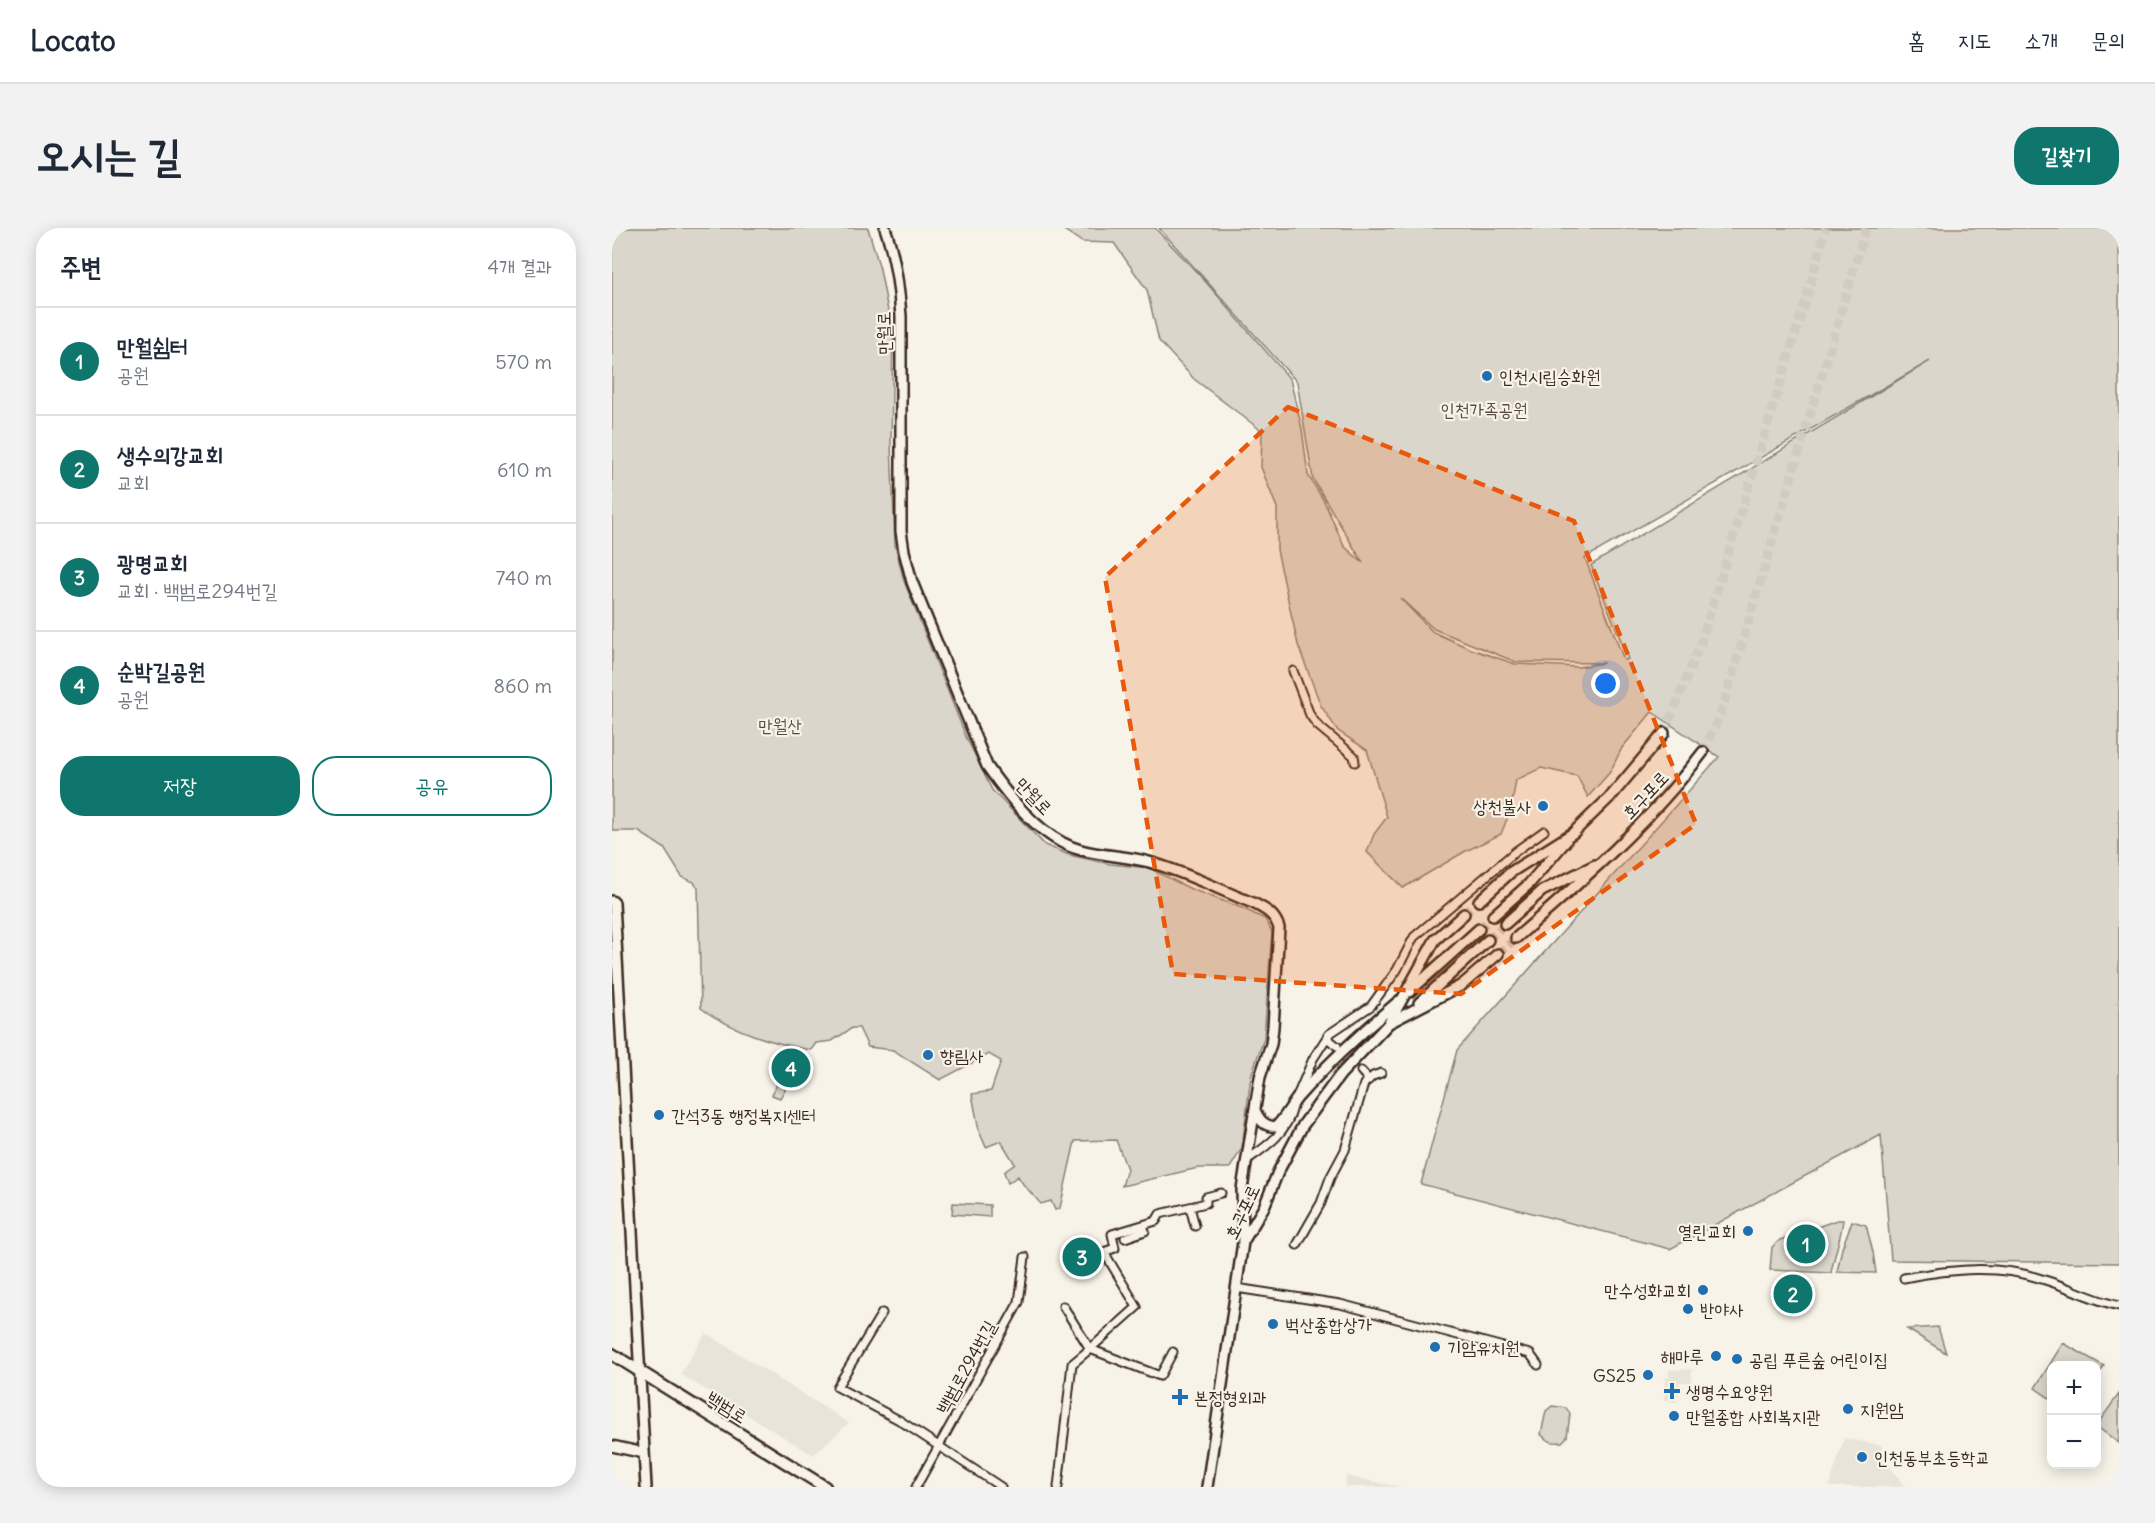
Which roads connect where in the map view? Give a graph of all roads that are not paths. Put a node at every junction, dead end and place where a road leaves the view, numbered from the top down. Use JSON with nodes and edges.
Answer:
{"nodes":[{"id":1,"x":885,"y":228,"type":"edge"},
{"id":2,"x":1293,"y":671,"type":"dead end"},
{"id":3,"x":1664,"y":733,"type":"tunnel mouth"},
{"id":4,"x":1703,"y":752,"type":"tunnel mouth"},
{"id":5,"x":1355,"y":762,"type":"dead end"},
{"id":6,"x":1544,"y":831,"type":"dead end"},
{"id":7,"x":1573,"y":832,"type":"junction"},
{"id":8,"x":1608,"y":858,"type":"junction"},
{"id":9,"x":1479,"y":901,"type":"tunnel mouth"},
{"id":10,"x":613,"y":902,"type":"edge"},
{"id":11,"x":1464,"y":914,"type":"tunnel mouth"},
{"id":12,"x":1493,"y":916,"type":"tunnel mouth"},
{"id":13,"x":1505,"y":924,"type":"tunnel mouth"},
{"id":14,"x":1479,"y":929,"type":"tunnel mouth"},
{"id":15,"x":1516,"y":938,"type":"tunnel mouth"},
{"id":16,"x":1488,"y":940,"type":"tunnel mouth"},
{"id":17,"x":1498,"y":954,"type":"tunnel mouth"},
{"id":18,"x":1403,"y":998,"type":"junction"},
{"id":19,"x":1408,"y":1013,"type":"junction"},
{"id":20,"x":1389,"y":1023,"type":"junction"},
{"id":21,"x":1327,"y":1038,"type":"junction"},
{"id":22,"x":1337,"y":1046,"type":"tunnel mouth"},
{"id":23,"x":1361,"y":1071,"type":"tunnel mouth"},
{"id":24,"x":1381,"y":1073,"type":"dead end"},
{"id":25,"x":1369,"y":1080,"type":"junction"},
{"id":26,"x":1295,"y":1101,"type":"junction"},
{"id":27,"x":1255,"y":1110,"type":"junction"},
{"id":28,"x":1247,"y":1161,"type":"junction"},
{"id":29,"x":1221,"y":1193,"type":"dead end"},
{"id":30,"x":1190,"y":1207,"type":"junction"},
{"id":31,"x":1143,"y":1225,"type":"junction"},
{"id":32,"x":1195,"y":1226,"type":"dead end"},
{"id":33,"x":1125,"y":1238,"type":"dead end"},
{"id":34,"x":1243,"y":1242,"type":"junction"},
{"id":35,"x":1297,"y":1245,"type":"dead end"},
{"id":36,"x":1081,"y":1250,"type":"dead end"},
{"id":37,"x":1025,"y":1257,"type":"dead end"},
{"id":38,"x":1107,"y":1257,"type":"dead end"},
{"id":39,"x":1904,"y":1278,"type":"dead end"},
{"id":40,"x":1236,"y":1288,"type":"junction"},
{"id":41,"x":1063,"y":1306,"type":"dead end"},
{"id":42,"x":2119,"y":1306,"type":"edge"},
{"id":43,"x":882,"y":1313,"type":"dead end"},
{"id":44,"x":1090,"y":1349,"type":"junction"},
{"id":45,"x":1173,"y":1352,"type":"dead end"},
{"id":46,"x":612,"y":1354,"type":"edge"},
{"id":47,"x":1538,"y":1365,"type":"dead end"},
{"id":48,"x":640,"y":1372,"type":"junction"},
{"id":49,"x":939,"y":1445,"type":"junction"},
{"id":50,"x":612,"y":1446,"type":"edge"},
{"id":51,"x":644,"y":1453,"type":"junction"},
{"id":52,"x":646,"y":1487,"type":"edge"},
{"id":53,"x":825,"y":1487,"type":"edge"},
{"id":54,"x":916,"y":1487,"type":"edge"},
{"id":55,"x":1001,"y":1487,"type":"edge"},
{"id":56,"x":1058,"y":1487,"type":"edge"},
{"id":57,"x":1207,"y":1487,"type":"edge"}],
"edges":[{"from":1,"to":27,"type":"main road","name":"만월로"},
{"from":2,"to":5,"type":"street"},
{"from":3,"to":7,"type":"main road","name":"호구포로"},
{"from":4,"to":8,"type":"main road","name":"호구포로"},
{"from":6,"to":21,"type":"street"},
{"from":7,"to":9,"type":"main road","name":"호구포로"},
{"from":7,"to":12,"type":"main road","name":"호구포로"},
{"from":8,"to":13,"type":"main road","name":"호구포로"},
{"from":8,"to":15,"type":"main road","name":"호구포로"},
{"from":10,"to":48,"type":"main road"},
{"from":11,"to":18,"type":"main road","name":"호구포로"},
{"from":14,"to":18,"type":"main road","name":"호구포로"},
{"from":16,"to":19,"type":"main road","name":"호구포로"},
{"from":17,"to":19,"type":"main road","name":"호구포로"},
{"from":18,"to":20,"type":"main road","name":"호구포로"},
{"from":18,"to":26,"type":"main road"},
{"from":19,"to":20,"type":"main road","name":"호구포로"},
{"from":20,"to":34,"type":"main road","name":"호구포로"},
{"from":21,"to":22,"type":"street"},
{"from":21,"to":26,"type":"street"},
{"from":23,"to":25,"type":"street"},
{"from":24,"to":25,"type":"street"},
{"from":25,"to":35,"type":"street"},
{"from":26,"to":27,"type":"main road"},
{"from":26,"to":28,"type":"street"},
{"from":27,"to":28,"type":"main road","name":"만월로"},
{"from":28,"to":34,"type":"main road","name":"만월로"},
{"from":29,"to":30,"type":"street"},
{"from":30,"to":31,"type":"street"},
{"from":30,"to":32,"type":"street"},
{"from":31,"to":33,"type":"street"},
{"from":31,"to":36,"type":"street"},
{"from":34,"to":40,"type":"main road","name":"호구포로"},
{"from":37,"to":49,"type":"street","name":"백범로294번길"},
{"from":38,"to":44,"type":"street"},
{"from":39,"to":42,"type":"street"},
{"from":40,"to":47,"type":"street"},
{"from":40,"to":57,"type":"main road","name":"호구포로"},
{"from":41,"to":44,"type":"street"},
{"from":43,"to":49,"type":"street"},
{"from":44,"to":45,"type":"street"},
{"from":44,"to":56,"type":"street"},
{"from":46,"to":48,"type":"main road","name":"백범로"},
{"from":48,"to":51,"type":"main road"},
{"from":48,"to":53,"type":"main road","name":"백범로"},
{"from":49,"to":54,"type":"street","name":"백범로294번길"},
{"from":49,"to":55,"type":"street"},
{"from":50,"to":51,"type":"main road"},
{"from":51,"to":52,"type":"main road"}]}
